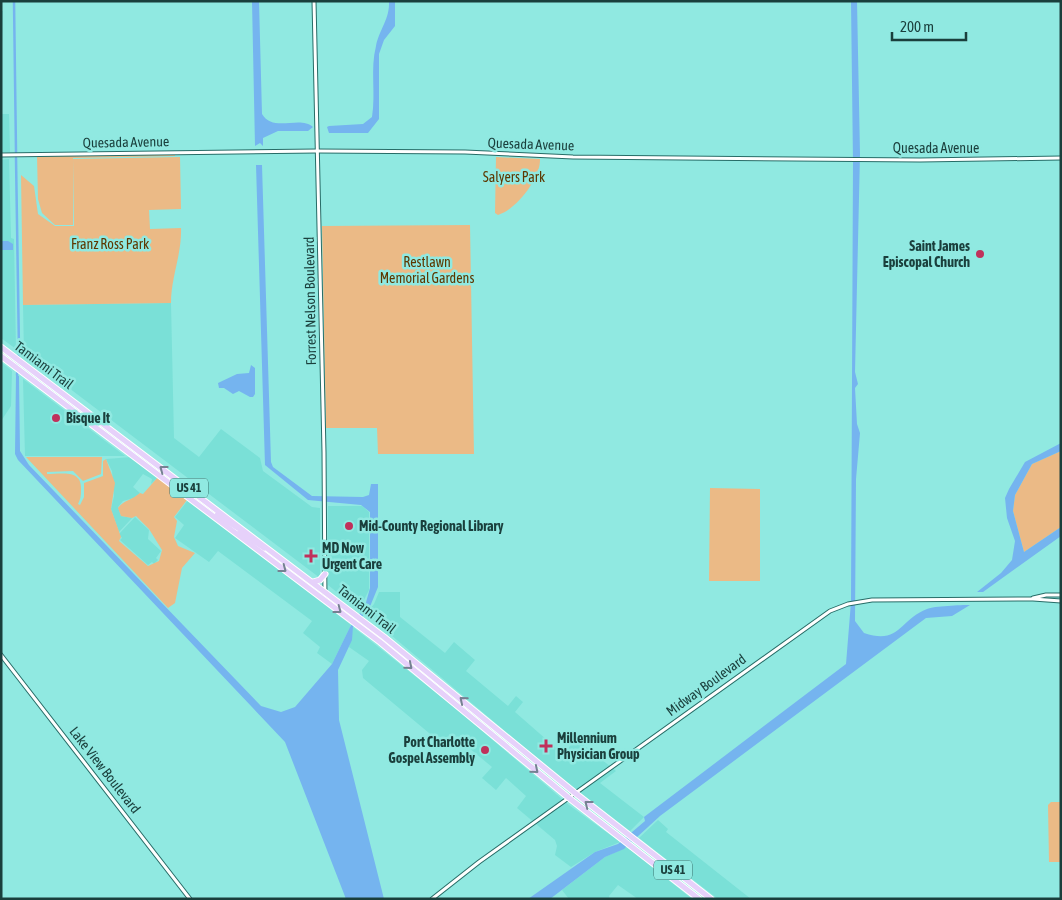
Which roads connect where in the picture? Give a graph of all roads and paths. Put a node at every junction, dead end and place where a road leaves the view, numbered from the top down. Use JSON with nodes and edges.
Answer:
{"nodes":[{"id":1,"x":314,"y":1,"type":"edge"},
{"id":2,"x":317,"y":151,"type":"junction"},
{"id":3,"x":1,"y":156,"type":"edge"},
{"id":4,"x":1061,"y":158,"type":"edge"},
{"id":5,"x":1,"y":347,"type":"edge"},
{"id":6,"x":1,"y":356,"type":"edge"},
{"id":7,"x":77,"y":404,"type":"junction"},
{"id":8,"x":73,"y":410,"type":"junction"},
{"id":9,"x":197,"y":504,"type":"junction"},
{"id":10,"x":241,"y":528,"type":"junction"},
{"id":11,"x":234,"y":532,"type":"junction"},
{"id":12,"x":282,"y":558,"type":"junction"},
{"id":13,"x":325,"y":574,"type":"junction"},
{"id":14,"x":313,"y":582,"type":"junction"},
{"id":15,"x":325,"y":591,"type":"junction"},
{"id":16,"x":1061,"y":595,"type":"edge"},
{"id":17,"x":1032,"y":599,"type":"junction"},
{"id":18,"x":325,"y":600,"type":"junction"},
{"id":19,"x":1061,"y":601,"type":"edge"},
{"id":20,"x":371,"y":636,"type":"junction"},
{"id":21,"x":384,"y":637,"type":"junction"},
{"id":22,"x":380,"y":642,"type":"junction"},
{"id":23,"x":396,"y":646,"type":"junction"},
{"id":24,"x":1,"y":655,"type":"edge"},
{"id":25,"x":575,"y":793,"type":"junction"},
{"id":26,"x":569,"y":798,"type":"junction"},
{"id":27,"x":190,"y":899,"type":"edge"},
{"id":28,"x":432,"y":899,"type":"edge"},
{"id":29,"x":699,"y":899,"type":"edge"},
{"id":30,"x":711,"y":899,"type":"edge"}],
"edges":[{"from":1,"to":2,"type":"street","name":"Forrest Nelson Boulevard"},
{"from":2,"to":3,"type":"street","name":"Quesada Avenue"},
{"from":2,"to":4,"type":"street","name":"Quesada Avenue"},
{"from":2,"to":13,"type":"street","name":"Forrest Nelson Boulevard"},
{"from":5,"to":7,"type":"main road","name":"Tamiami Trail","number":"US 41"},
{"from":6,"to":8,"type":"main road","name":"Tamiami Trail","number":"US 41"},
{"from":7,"to":8,"type":"main road"},
{"from":10,"to":7,"type":"main road","name":"Tamiami Trail","number":"US 41","one_way":true},
{"from":8,"to":9,"type":"main road","name":"Tamiami Trail","number":"US 41"},
{"from":9,"to":10,"type":"main road"},
{"from":9,"to":11,"type":"main road","name":"Tamiami Trail","number":"US 41"},
{"from":10,"to":12,"type":"main road","name":"Tamiami Trail","number":"US 41"},
{"from":11,"to":12,"type":"main road"},
{"from":11,"to":18,"type":"main road","name":"Tamiami Trail","number":"US 41","one_way":true},
{"from":12,"to":14,"type":"main road","name":"Tamiami Trail","number":"US 41"},
{"from":13,"to":14,"type":"main road"},
{"from":13,"to":15,"type":"street","name":"Forrest Nelson Boulevard"},
{"from":14,"to":15,"type":"main road","name":"Tamiami Trail","number":"US 41"},
{"from":15,"to":18,"type":"street","name":"Forrest Nelson Boulevard"},
{"from":15,"to":21,"type":"main road","name":"Tamiami Trail","number":"US 41"},
{"from":16,"to":17,"type":"street","name":"Midway Boulevard"},
{"from":17,"to":19,"type":"street","name":"Midway Boulevard"},
{"from":17,"to":25,"type":"street","name":"Midway Boulevard"},
{"from":18,"to":20,"type":"main road","name":"Tamiami Trail","number":"US 41","one_way":true},
{"from":20,"to":21,"type":"main road"},
{"from":20,"to":22,"type":"main road","name":"Tamiami Trail","number":"US 41"},
{"from":21,"to":23,"type":"main road","name":"Tamiami Trail","number":"US 41"},
{"from":22,"to":23,"type":"main road"},
{"from":22,"to":26,"type":"main road","name":"Tamiami Trail","number":"US 41","one_way":true},
{"from":25,"to":23,"type":"main road","name":"Tamiami Trail","number":"US 41","one_way":true},
{"from":24,"to":27,"type":"street","name":"Lake View Boulevard"},
{"from":25,"to":26,"type":"street","name":"Midway Boulevard"},
{"from":30,"to":25,"type":"main road","name":"Tamiami Trail","number":"US 41","one_way":true},
{"from":26,"to":28,"type":"street","name":"Midway Boulevard"},
{"from":26,"to":29,"type":"main road","name":"Tamiami Trail","number":"US 41"}]}
